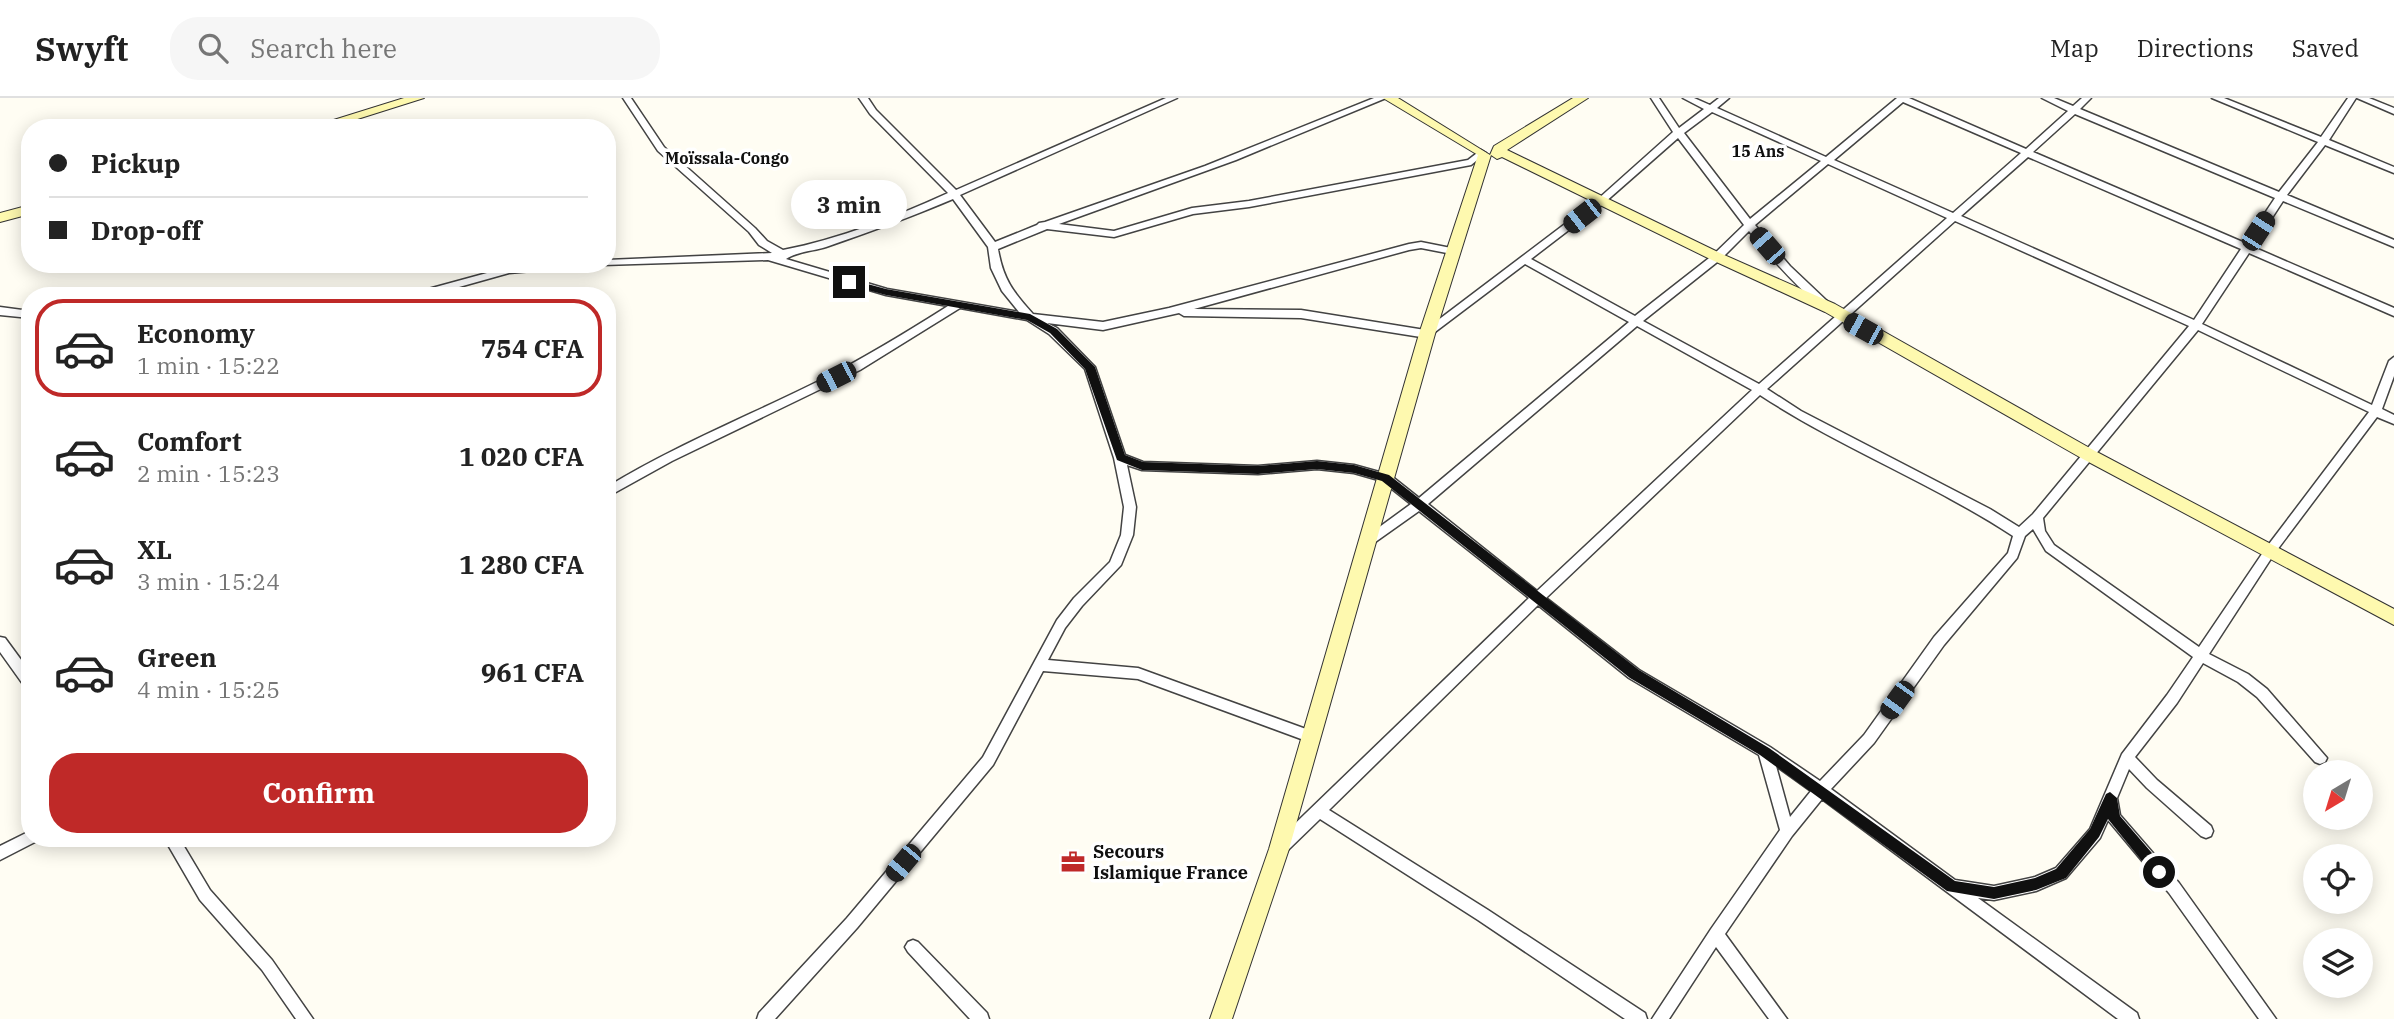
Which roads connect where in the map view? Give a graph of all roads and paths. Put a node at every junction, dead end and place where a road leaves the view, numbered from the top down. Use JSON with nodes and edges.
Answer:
{"nodes":[{"id":1,"x":418,"y":98,"type":"edge"},
{"id":2,"x":626,"y":98,"type":"edge"},
{"id":3,"x":863,"y":98,"type":"edge"},
{"id":4,"x":1173,"y":98,"type":"edge"},
{"id":5,"x":1382,"y":98,"type":"edge"},
{"id":6,"x":1390,"y":98,"type":"edge"},
{"id":7,"x":1582,"y":98,"type":"edge"},
{"id":8,"x":1655,"y":98,"type":"edge"},
{"id":9,"x":1687,"y":98,"type":"edge"},
{"id":10,"x":1725,"y":98,"type":"edge"},
{"id":11,"x":1902,"y":98,"type":"edge"},
{"id":12,"x":2046,"y":98,"type":"edge"},
{"id":13,"x":2087,"y":98,"type":"edge"},
{"id":14,"x":2216,"y":98,"type":"edge"},
{"id":15,"x":2352,"y":98,"type":"edge"},
{"id":16,"x":2361,"y":98,"type":"edge"},
{"id":17,"x":1712,"y":109,"type":"junction"},
{"id":18,"x":2074,"y":110,"type":"junction"},
{"id":19,"x":2394,"y":111,"type":"edge"},
{"id":20,"x":345,"y":119,"type":"edge"},
{"id":21,"x":1677,"y":134,"type":"junction"},
{"id":22,"x":2323,"y":142,"type":"junction"},
{"id":23,"x":1489,"y":151,"type":"junction"},
{"id":24,"x":2029,"y":153,"type":"junction"},
{"id":25,"x":1827,"y":159,"type":"junction"},
{"id":26,"x":2394,"y":170,"type":"edge"},
{"id":27,"x":955,"y":195,"type":"junction"},
{"id":28,"x":2281,"y":196,"type":"junction"},
{"id":29,"x":1601,"y":201,"type":"junction"},
{"id":30,"x":21,"y":212,"type":"edge"},
{"id":31,"x":1955,"y":217,"type":"junction"},
{"id":32,"x":0,"y":218,"type":"edge"},
{"id":33,"x":1042,"y":225,"type":"junction"},
{"id":34,"x":1749,"y":225,"type":"junction"},
{"id":35,"x":2394,"y":244,"type":"edge"},
{"id":36,"x":993,"y":247,"type":"junction"},
{"id":37,"x":2246,"y":248,"type":"junction"},
{"id":38,"x":1452,"y":251,"type":"junction"},
{"id":39,"x":1717,"y":257,"type":"junction"},
{"id":40,"x":786,"y":259,"type":"junction"},
{"id":41,"x":1525,"y":260,"type":"junction"},
{"id":42,"x":616,"y":263,"type":"edge"},
{"id":43,"x":498,"y":273,"type":"edge"},
{"id":44,"x":447,"y":287,"type":"edge"},
{"id":45,"x":958,"y":305,"type":"junction"},
{"id":46,"x":0,"y":311,"type":"edge"},
{"id":47,"x":1169,"y":312,"type":"junction"},
{"id":48,"x":1835,"y":312,"type":"junction"},
{"id":49,"x":2394,"y":312,"type":"edge"},
{"id":50,"x":21,"y":314,"type":"edge"},
{"id":51,"x":1030,"y":317,"type":"junction"},
{"id":52,"x":1636,"y":321,"type":"junction"},
{"id":53,"x":2196,"y":325,"type":"junction"},
{"id":54,"x":1427,"y":334,"type":"junction"},
{"id":55,"x":2394,"y":361,"type":"edge"},
{"id":56,"x":1759,"y":389,"type":"junction"},
{"id":57,"x":2375,"y":412,"type":"junction"},
{"id":58,"x":2394,"y":421,"type":"edge"},
{"id":59,"x":2089,"y":455,"type":"junction"},
{"id":60,"x":1120,"y":457,"type":"junction"},
{"id":61,"x":1386,"y":478,"type":"junction"},
{"id":62,"x":616,"y":487,"type":"edge"},
{"id":63,"x":1420,"y":504,"type":"junction"},
{"id":64,"x":2037,"y":517,"type":"junction"},
{"id":65,"x":2020,"y":534,"type":"junction"},
{"id":66,"x":1367,"y":542,"type":"junction"},
{"id":67,"x":2270,"y":551,"type":"junction"},
{"id":68,"x":1538,"y":597,"type":"junction"},
{"id":69,"x":2394,"y":618,"type":"edge"},
{"id":70,"x":0,"y":642,"type":"edge"},
{"id":71,"x":2202,"y":656,"type":"junction"},
{"id":72,"x":1039,"y":665,"type":"junction"},
{"id":73,"x":21,"y":671,"type":"edge"},
{"id":74,"x":1311,"y":737,"type":"junction"},
{"id":75,"x":1765,"y":751,"type":"junction"},
{"id":76,"x":2127,"y":758,"type":"junction"},
{"id":77,"x":2320,"y":758,"type":"dead end"},
{"id":78,"x":1821,"y":790,"type":"junction"},
{"id":79,"x":2110,"y":798,"type":"junction"},
{"id":80,"x":1319,"y":811,"type":"junction"},
{"id":81,"x":1787,"y":831,"type":"junction"},
{"id":82,"x":2206,"y":831,"type":"dead end"},
{"id":83,"x":21,"y":842,"type":"edge"},
{"id":84,"x":176,"y":847,"type":"edge"},
{"id":85,"x":1279,"y":849,"type":"junction"},
{"id":86,"x":0,"y":852,"type":"edge"},
{"id":87,"x":1952,"y":887,"type":"junction"},
{"id":88,"x":1716,"y":934,"type":"junction"},
{"id":89,"x":914,"y":947,"type":"dead end"},
{"id":90,"x":305,"y":1019,"type":"edge"},
{"id":91,"x":765,"y":1019,"type":"edge"},
{"id":92,"x":981,"y":1019,"type":"edge"},
{"id":93,"x":1221,"y":1019,"type":"edge"},
{"id":94,"x":1639,"y":1019,"type":"edge"},
{"id":95,"x":1660,"y":1019,"type":"edge"},
{"id":96,"x":1779,"y":1019,"type":"edge"},
{"id":97,"x":2131,"y":1019,"type":"edge"},
{"id":98,"x":2268,"y":1019,"type":"edge"}],
"edges":[{"from":1,"to":20,"type":"main road"},
{"from":2,"to":40,"type":"street"},
{"from":3,"to":27,"type":"street"},
{"from":4,"to":27,"type":"street"},
{"from":5,"to":33,"type":"street"},
{"from":6,"to":23,"type":"main road"},
{"from":7,"to":23,"type":"main road"},
{"from":8,"to":21,"type":"street"},
{"from":9,"to":17,"type":"street"},
{"from":10,"to":17,"type":"street"},
{"from":11,"to":24,"type":"street"},
{"from":11,"to":25,"type":"street"},
{"from":12,"to":18,"type":"street"},
{"from":13,"to":18,"type":"street"},
{"from":14,"to":22,"type":"street"},
{"from":15,"to":22,"type":"street"},
{"from":16,"to":19,"type":"street"},
{"from":17,"to":21,"type":"street"},
{"from":17,"to":25,"type":"street"},
{"from":18,"to":24,"type":"street"},
{"from":18,"to":28,"type":"street"},
{"from":21,"to":29,"type":"street"},
{"from":21,"to":34,"type":"street"},
{"from":22,"to":26,"type":"street"},
{"from":22,"to":28,"type":"street"},
{"from":23,"to":29,"type":"main road"},
{"from":23,"to":33,"type":"street"},
{"from":23,"to":38,"type":"main road"},
{"from":24,"to":31,"type":"street"},
{"from":24,"to":37,"type":"street"},
{"from":25,"to":31,"type":"street"},
{"from":25,"to":34,"type":"street"},
{"from":27,"to":36,"type":"street"},
{"from":27,"to":40,"type":"street"},
{"from":28,"to":35,"type":"street"},
{"from":28,"to":37,"type":"street"},
{"from":29,"to":39,"type":"main road"},
{"from":29,"to":41,"type":"street"},
{"from":30,"to":32,"type":"main road"},
{"from":31,"to":48,"type":"street"},
{"from":31,"to":53,"type":"street"},
{"from":33,"to":36,"type":"street"},
{"from":34,"to":39,"type":"street"},
{"from":34,"to":48,"type":"street"},
{"from":36,"to":51,"type":"street"},
{"from":37,"to":49,"type":"street"},
{"from":37,"to":53,"type":"street"},
{"from":38,"to":47,"type":"street"},
{"from":38,"to":54,"type":"main road"},
{"from":39,"to":48,"type":"main road"},
{"from":39,"to":52,"type":"street"},
{"from":40,"to":42,"type":"street"},
{"from":40,"to":45,"type":"street"},
{"from":41,"to":52,"type":"street"},
{"from":41,"to":54,"type":"street"},
{"from":43,"to":44,"type":"street"},
{"from":45,"to":51,"type":"street"},
{"from":45,"to":62,"type":"street"},
{"from":46,"to":50,"type":"street"},
{"from":47,"to":51,"type":"street"},
{"from":47,"to":54,"type":"street"},
{"from":48,"to":56,"type":"street"},
{"from":48,"to":59,"type":"main road"},
{"from":51,"to":60,"type":"street"},
{"from":52,"to":56,"type":"street"},
{"from":52,"to":63,"type":"street"},
{"from":53,"to":57,"type":"street"},
{"from":53,"to":59,"type":"street"},
{"from":54,"to":61,"type":"main road"},
{"from":55,"to":57,"type":"street"},
{"from":56,"to":65,"type":"street"},
{"from":56,"to":68,"type":"street"},
{"from":57,"to":58,"type":"street"},
{"from":57,"to":67,"type":"street"},
{"from":59,"to":64,"type":"street"},
{"from":59,"to":67,"type":"main road"},
{"from":60,"to":61,"type":"street"},
{"from":60,"to":72,"type":"street"},
{"from":61,"to":63,"type":"street"},
{"from":61,"to":66,"type":"main road"},
{"from":63,"to":66,"type":"street"},
{"from":63,"to":68,"type":"street"},
{"from":64,"to":65,"type":"street"},
{"from":64,"to":71,"type":"street"},
{"from":65,"to":78,"type":"street"},
{"from":66,"to":74,"type":"main road"},
{"from":67,"to":69,"type":"main road"},
{"from":67,"to":71,"type":"street"},
{"from":68,"to":75,"type":"street"},
{"from":68,"to":80,"type":"street"},
{"from":70,"to":73,"type":"street"},
{"from":71,"to":76,"type":"street"},
{"from":71,"to":77,"type":"street"},
{"from":72,"to":74,"type":"street"},
{"from":72,"to":91,"type":"street"},
{"from":74,"to":85,"type":"main road"},
{"from":75,"to":78,"type":"street"},
{"from":75,"to":81,"type":"street"},
{"from":76,"to":79,"type":"street"},
{"from":76,"to":82,"type":"street"},
{"from":78,"to":81,"type":"street"},
{"from":78,"to":87,"type":"street"},
{"from":79,"to":87,"type":"street"},
{"from":79,"to":98,"type":"street"},
{"from":80,"to":85,"type":"street"},
{"from":80,"to":94,"type":"street"},
{"from":81,"to":88,"type":"street"},
{"from":83,"to":86,"type":"street"},
{"from":84,"to":90,"type":"street"},
{"from":85,"to":93,"type":"main road"},
{"from":87,"to":97,"type":"street"},
{"from":88,"to":95,"type":"street"},
{"from":88,"to":96,"type":"street"},
{"from":89,"to":92,"type":"street"}]}
